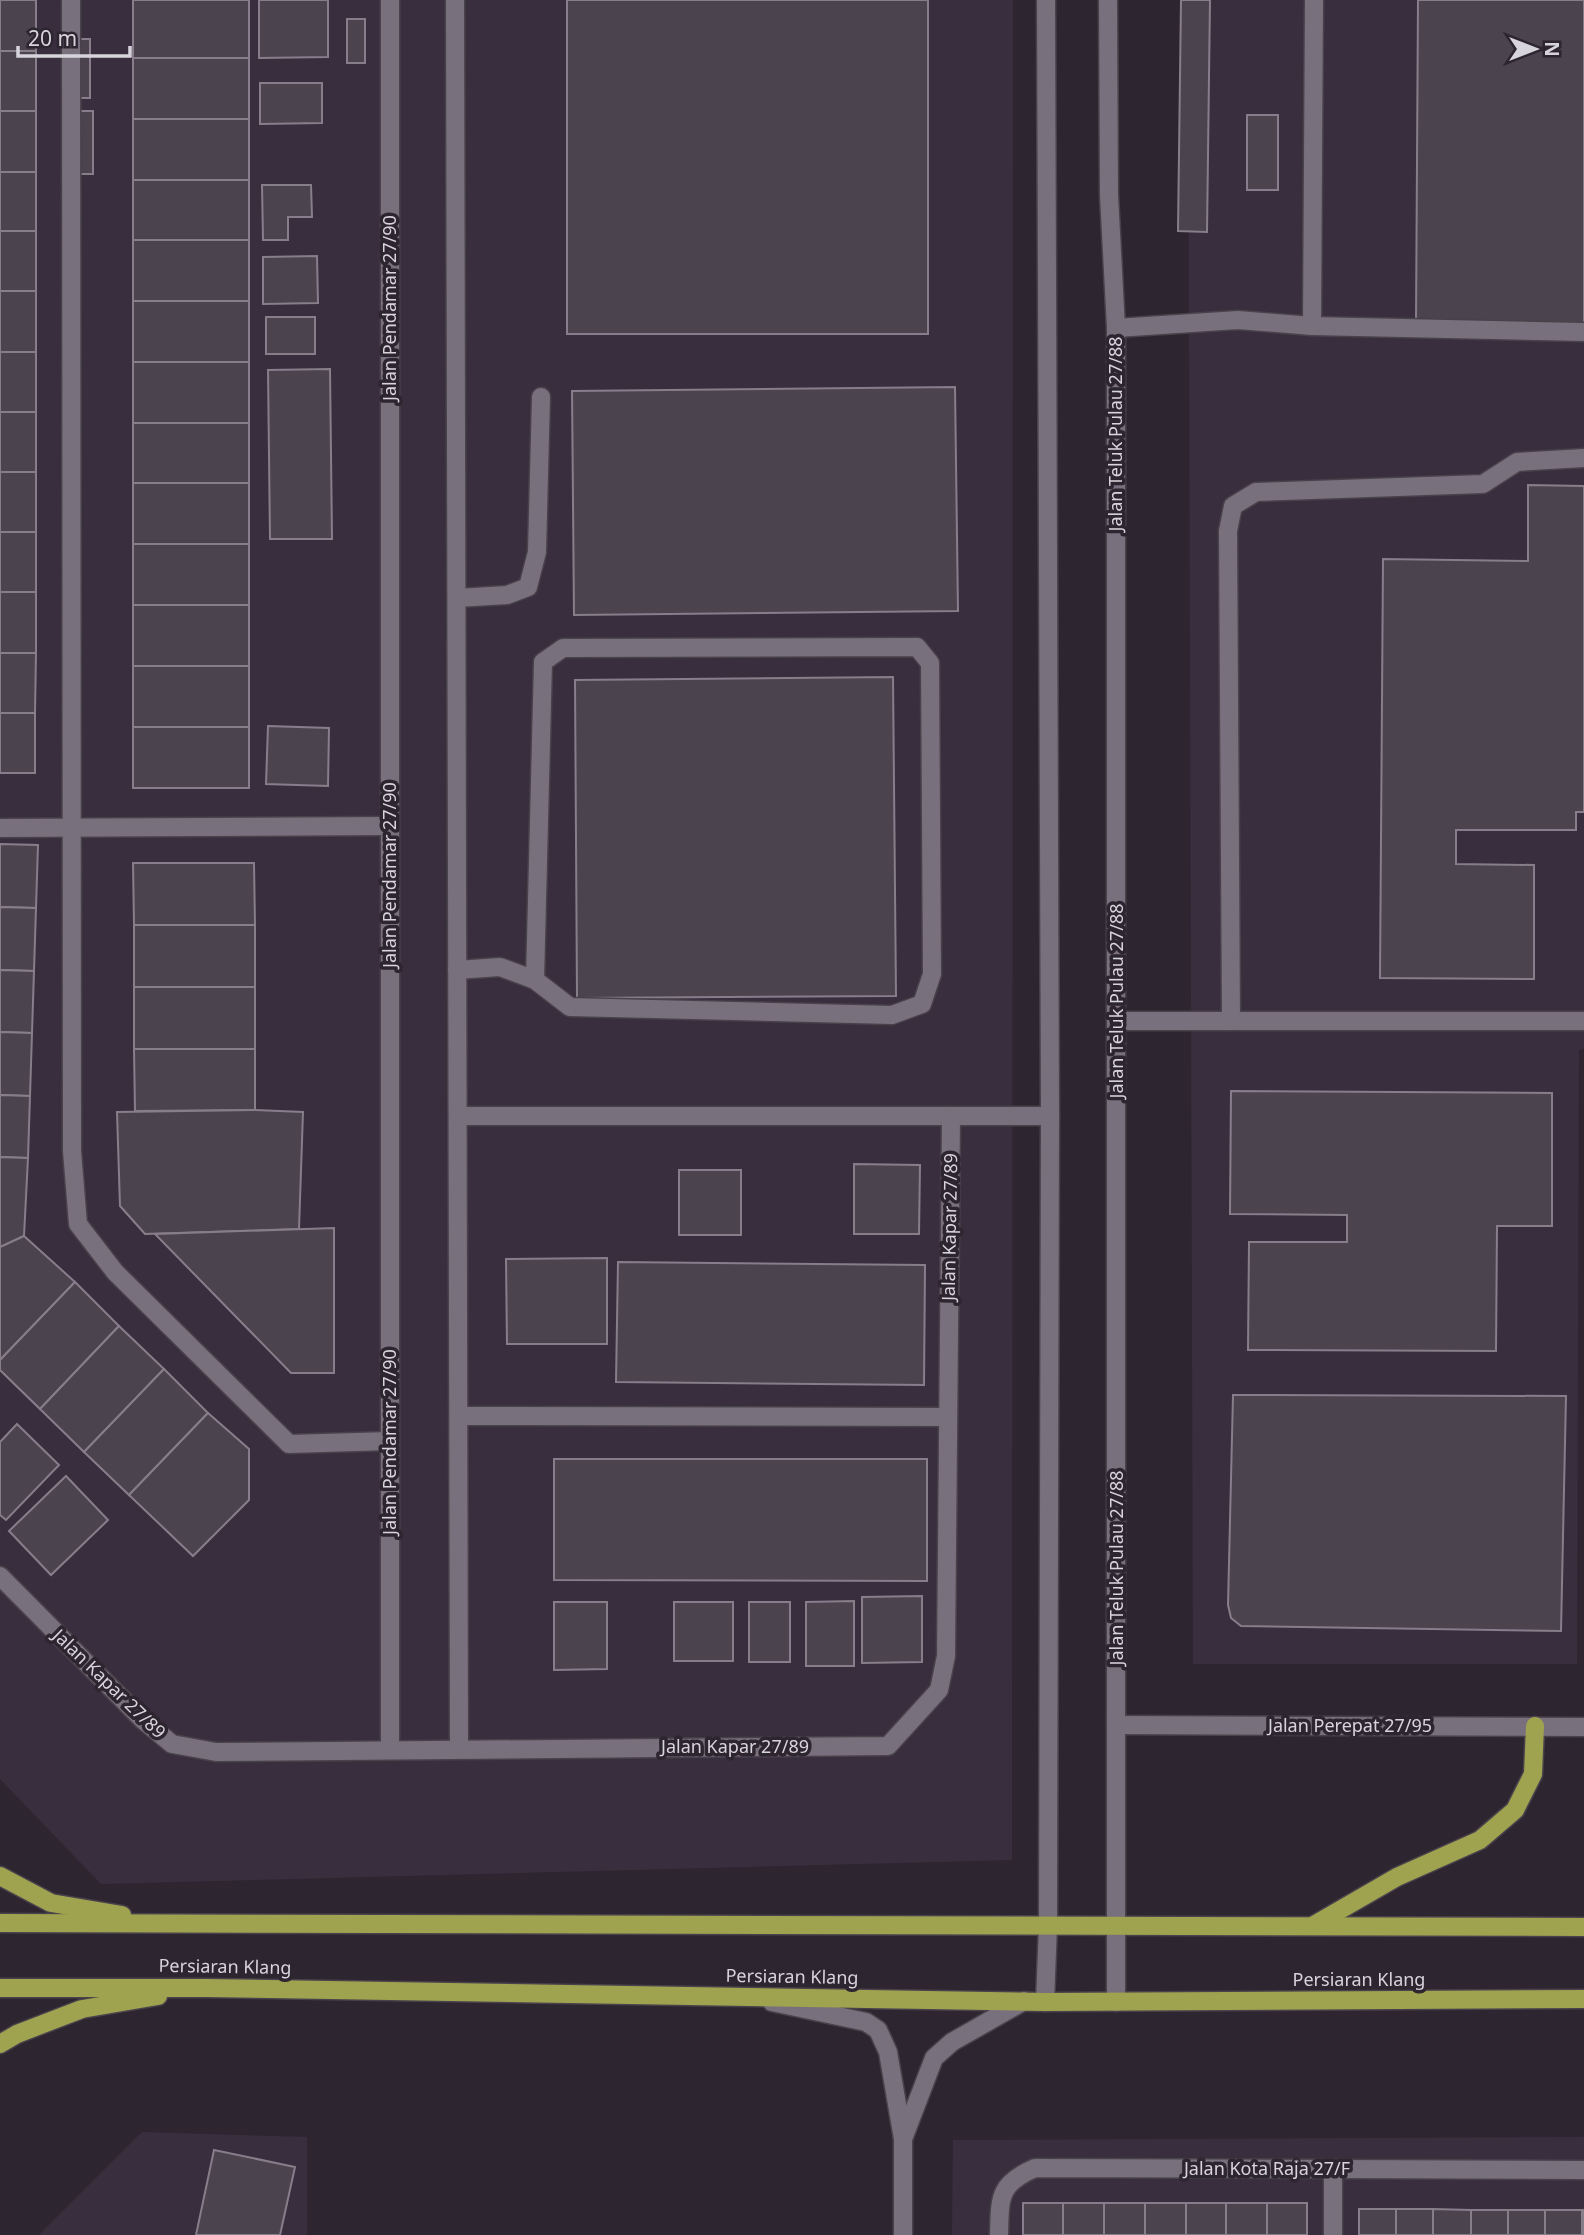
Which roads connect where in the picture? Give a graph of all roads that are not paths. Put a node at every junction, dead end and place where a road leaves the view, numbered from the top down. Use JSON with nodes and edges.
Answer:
{"nodes":[{"id":1,"x":71,"y":0,"type":"edge"},
{"id":2,"x":390,"y":0,"type":"edge"},
{"id":3,"x":455,"y":0,"type":"edge"},
{"id":4,"x":1046,"y":0,"type":"edge"},
{"id":5,"x":1108,"y":0,"type":"edge"},
{"id":6,"x":1314,"y":0,"type":"edge"},
{"id":7,"x":1312,"y":326,"type":"junction"},
{"id":8,"x":1116,"y":328,"type":"junction"},
{"id":9,"x":1584,"y":332,"type":"edge"},
{"id":10,"x":541,"y":397,"type":"dead end"},
{"id":11,"x":1584,"y":458,"type":"edge"},
{"id":12,"x":457,"y":598,"type":"junction"},
{"id":13,"x":390,"y":826,"type":"junction"},
{"id":14,"x":0,"y":828,"type":"edge"},
{"id":15,"x":72,"y":828,"type":"junction"},
{"id":16,"x":457,"y":970,"type":"junction"},
{"id":17,"x":535,"y":980,"type":"junction"},
{"id":18,"x":1117,"y":1021,"type":"junction"},
{"id":19,"x":1231,"y":1021,"type":"junction"},
{"id":20,"x":1584,"y":1021,"type":"edge"},
{"id":21,"x":458,"y":1116,"type":"junction"},
{"id":22,"x":951,"y":1116,"type":"junction"},
{"id":23,"x":1050,"y":1116,"type":"junction"},
{"id":24,"x":459,"y":1416,"type":"junction"},
{"id":25,"x":948,"y":1417,"type":"junction"},
{"id":26,"x":390,"y":1441,"type":"junction"},
{"id":27,"x":0,"y":1576,"type":"edge"},
{"id":28,"x":1116,"y":1725,"type":"junction"},
{"id":29,"x":1535,"y":1727,"type":"junction"},
{"id":30,"x":1584,"y":1727,"type":"edge"},
{"id":31,"x":459,"y":1749,"type":"junction"},
{"id":32,"x":390,"y":1750,"type":"junction"},
{"id":33,"x":0,"y":1876,"type":"edge"},
{"id":34,"x":0,"y":1923,"type":"edge"},
{"id":35,"x":171,"y":1923,"type":"junction"},
{"id":36,"x":1048,"y":1925,"type":"junction"},
{"id":37,"x":1115,"y":1925,"type":"junction"},
{"id":38,"x":1314,"y":1925,"type":"junction"},
{"id":39,"x":1584,"y":1927,"type":"edge"},
{"id":40,"x":206,"y":1987,"type":"junction"},
{"id":41,"x":0,"y":1988,"type":"edge"},
{"id":42,"x":751,"y":1997,"type":"junction"},
{"id":43,"x":1584,"y":1999,"type":"edge"},
{"id":44,"x":1024,"y":2001,"type":"junction"},
{"id":45,"x":1045,"y":2002,"type":"junction"},
{"id":46,"x":1116,"y":2002,"type":"junction"},
{"id":47,"x":0,"y":2044,"type":"edge"},
{"id":48,"x":902,"y":2139,"type":"junction"},
{"id":49,"x":1333,"y":2169,"type":"junction"},
{"id":50,"x":1584,"y":2170,"type":"edge"},
{"id":51,"x":903,"y":2235,"type":"edge"},
{"id":52,"x":999,"y":2235,"type":"edge"},
{"id":53,"x":1333,"y":2235,"type":"edge"}],
"edges":[{"from":1,"to":15,"type":"street"},
{"from":2,"to":13,"type":"street","name":"Jalan Pendamar 27/90"},
{"from":3,"to":12,"type":"street"},
{"from":4,"to":23,"type":"street"},
{"from":5,"to":8,"type":"street","name":"Jalan Teluk Pulau 27/88"},
{"from":6,"to":7,"type":"street"},
{"from":7,"to":8,"type":"street"},
{"from":7,"to":9,"type":"street"},
{"from":8,"to":18,"type":"street","name":"Jalan Teluk Pulau 27/88"},
{"from":10,"to":12,"type":"street"},
{"from":11,"to":19,"type":"street"},
{"from":12,"to":16,"type":"street"},
{"from":13,"to":15,"type":"street"},
{"from":13,"to":26,"type":"street","name":"Jalan Pendamar 27/90"},
{"from":14,"to":15,"type":"street"},
{"from":15,"to":26,"type":"street"},
{"from":16,"to":17,"type":"street"},
{"from":16,"to":21,"type":"street"},
{"from":17,"to":17,"type":"street"},
{"from":18,"to":19,"type":"street"},
{"from":18,"to":28,"type":"street","name":"Jalan Teluk Pulau 27/88"},
{"from":19,"to":20,"type":"street"},
{"from":21,"to":22,"type":"street"},
{"from":21,"to":24,"type":"street"},
{"from":22,"to":23,"type":"street"},
{"from":22,"to":25,"type":"street","name":"Jalan Kapar 27/89"},
{"from":23,"to":36,"type":"street"},
{"from":24,"to":25,"type":"street"},
{"from":24,"to":31,"type":"street"},
{"from":25,"to":31,"type":"street","name":"Jalan Kapar 27/89"},
{"from":26,"to":32,"type":"street","name":"Jalan Pendamar 27/90"},
{"from":27,"to":32,"type":"street","name":"Jalan Kapar 27/89"},
{"from":28,"to":29,"type":"street","name":"Jalan Perepat 27/95"},
{"from":28,"to":37,"type":"street","name":"Jalan Teluk Pulau 27/88"},
{"from":29,"to":30,"type":"street","name":"Jalan Perepat 27/95"},
{"from":29,"to":38,"type":"main road"},
{"from":31,"to":32,"type":"street","name":"Jalan Kapar 27/89"},
{"from":33,"to":35,"type":"main road"},
{"from":34,"to":35,"type":"main road"},
{"from":35,"to":36,"type":"main road"},
{"from":36,"to":37,"type":"main road"},
{"from":36,"to":45,"type":"street"},
{"from":37,"to":38,"type":"main road"},
{"from":37,"to":46,"type":"street","name":"Jalan Teluk Pulau 27/88"},
{"from":38,"to":39,"type":"main road"},
{"from":40,"to":41,"type":"main road","name":"Persiaran Klang"},
{"from":40,"to":42,"type":"main road","name":"Persiaran Klang"},
{"from":40,"to":47,"type":"main road"},
{"from":42,"to":44,"type":"main road","name":"Persiaran Klang"},
{"from":42,"to":48,"type":"street"},
{"from":43,"to":46,"type":"main road","name":"Persiaran Klang"},
{"from":44,"to":45,"type":"main road","name":"Persiaran Klang"},
{"from":44,"to":48,"type":"street"},
{"from":45,"to":46,"type":"main road","name":"Persiaran Klang"},
{"from":48,"to":51,"type":"street"},
{"from":49,"to":50,"type":"street","name":"Jalan Kota Raja 27/F"},
{"from":49,"to":52,"type":"street","name":"Jalan Kota Raja 27/F"},
{"from":49,"to":53,"type":"street"}]}
